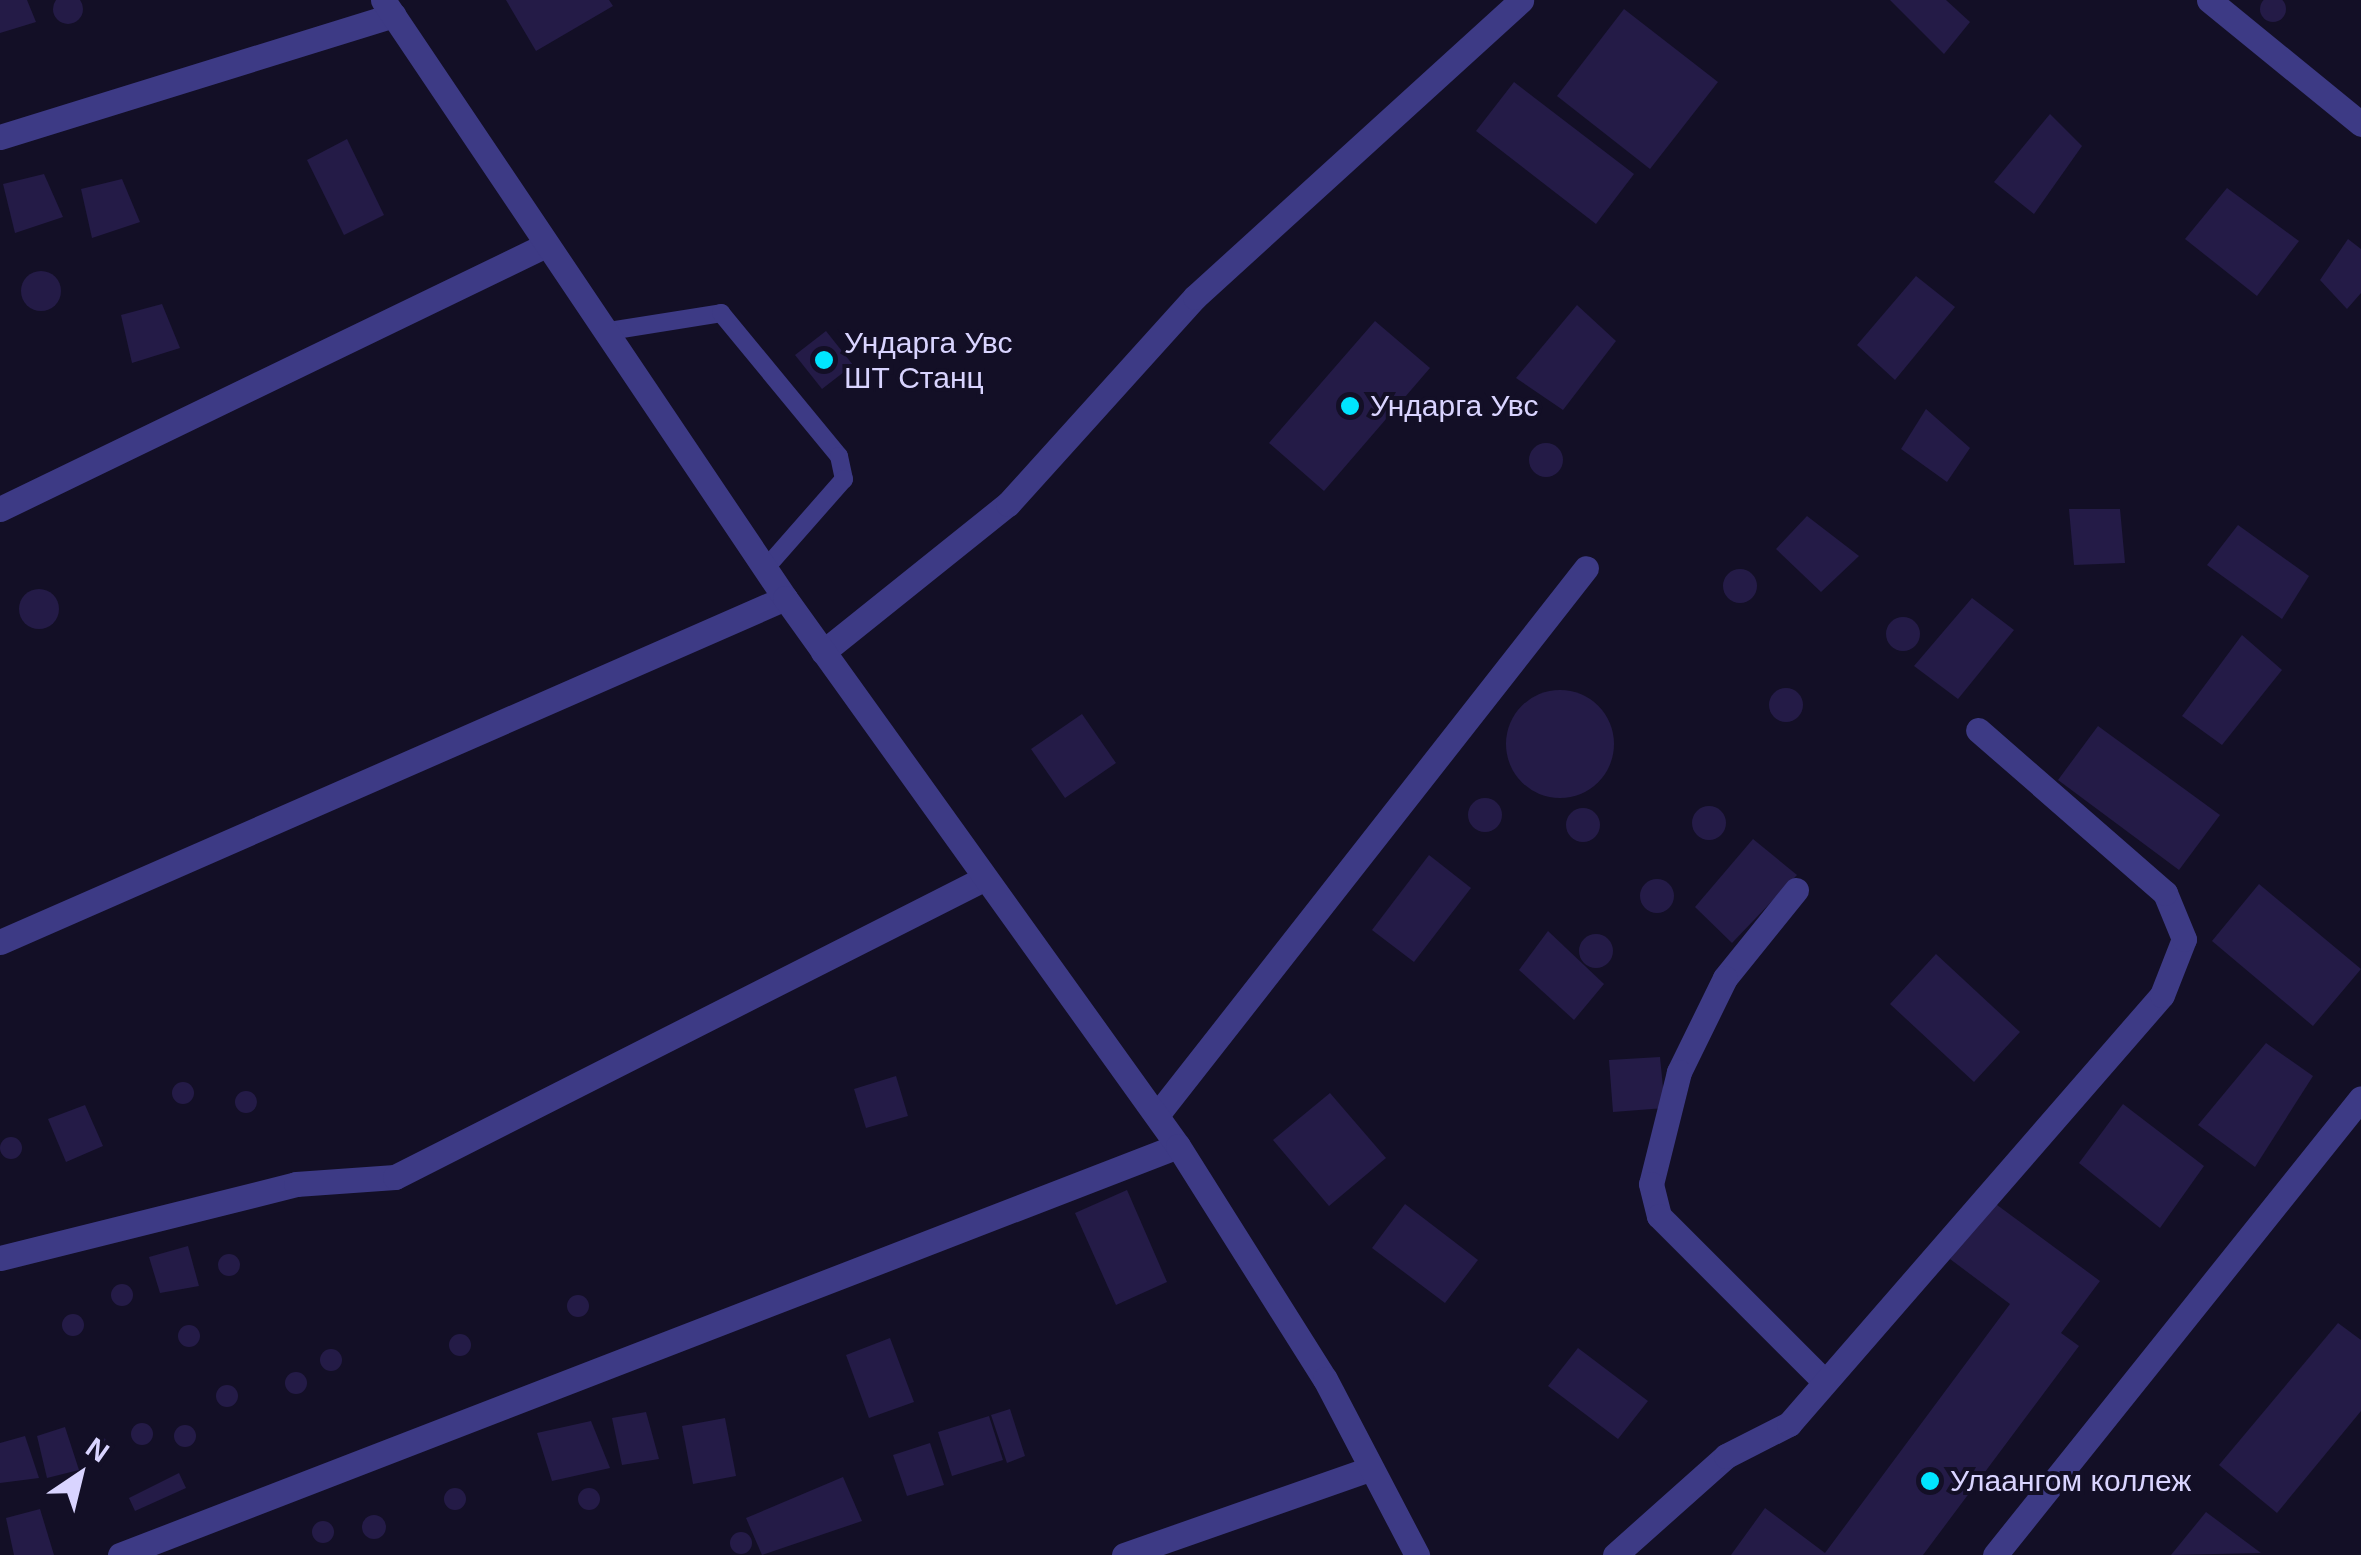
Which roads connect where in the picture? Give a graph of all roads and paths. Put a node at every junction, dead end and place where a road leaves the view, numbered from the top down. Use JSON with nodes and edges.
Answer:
{"nodes":[{"id":1,"x":1520,"y":0,"type":"edge"},
{"id":2,"x":2209,"y":0,"type":"edge"},
{"id":3,"x":388,"y":8,"type":"edge"},
{"id":4,"x":2361,"y":124,"type":"edge"},
{"id":5,"x":0,"y":137,"type":"edge"},
{"id":6,"x":544,"y":246,"type":"junction"},
{"id":7,"x":602,"y":332,"type":"junction"},
{"id":8,"x":0,"y":509,"type":"edge"},
{"id":9,"x":765,"y":568,"type":"junction"},
{"id":10,"x":1586,"y":568,"type":"dead end"},
{"id":11,"x":785,"y":598,"type":"junction"},
{"id":12,"x":823,"y":652,"type":"junction"},
{"id":13,"x":1978,"y":730,"type":"dead end"},
{"id":14,"x":985,"y":878,"type":"junction"},
{"id":15,"x":1796,"y":890,"type":"dead end"},
{"id":16,"x":0,"y":942,"type":"edge"},
{"id":17,"x":2361,"y":1098,"type":"edge"},
{"id":18,"x":1157,"y":1115,"type":"junction"},
{"id":19,"x":1178,"y":1146,"type":"junction"},
{"id":20,"x":0,"y":1258,"type":"edge"},
{"id":21,"x":1824,"y":1381,"type":"junction"},
{"id":22,"x":1369,"y":1468,"type":"junction"},
{"id":23,"x":120,"y":1555,"type":"edge"},
{"id":24,"x":1124,"y":1555,"type":"edge"},
{"id":25,"x":1417,"y":1555,"type":"edge"},
{"id":26,"x":1615,"y":1555,"type":"edge"},
{"id":27,"x":1994,"y":1555,"type":"edge"}],
"edges":[{"from":1,"to":12,"type":"street"},
{"from":2,"to":4,"type":"street"},
{"from":3,"to":5,"type":"street"},
{"from":3,"to":6,"type":"street"},
{"from":6,"to":7,"type":"street"},
{"from":6,"to":8,"type":"street"},
{"from":7,"to":9,"type":"street"},
{"from":7,"to":9,"type":"lane"},
{"from":9,"to":11,"type":"street"},
{"from":10,"to":18,"type":"street"},
{"from":11,"to":12,"type":"street"},
{"from":11,"to":16,"type":"street"},
{"from":12,"to":14,"type":"street"},
{"from":13,"to":21,"type":"street"},
{"from":14,"to":18,"type":"street"},
{"from":14,"to":20,"type":"street"},
{"from":15,"to":21,"type":"street"},
{"from":17,"to":27,"type":"street"},
{"from":18,"to":19,"type":"street"},
{"from":19,"to":22,"type":"street"},
{"from":19,"to":23,"type":"street"},
{"from":21,"to":26,"type":"street"},
{"from":22,"to":24,"type":"street"},
{"from":22,"to":25,"type":"street"}]}
